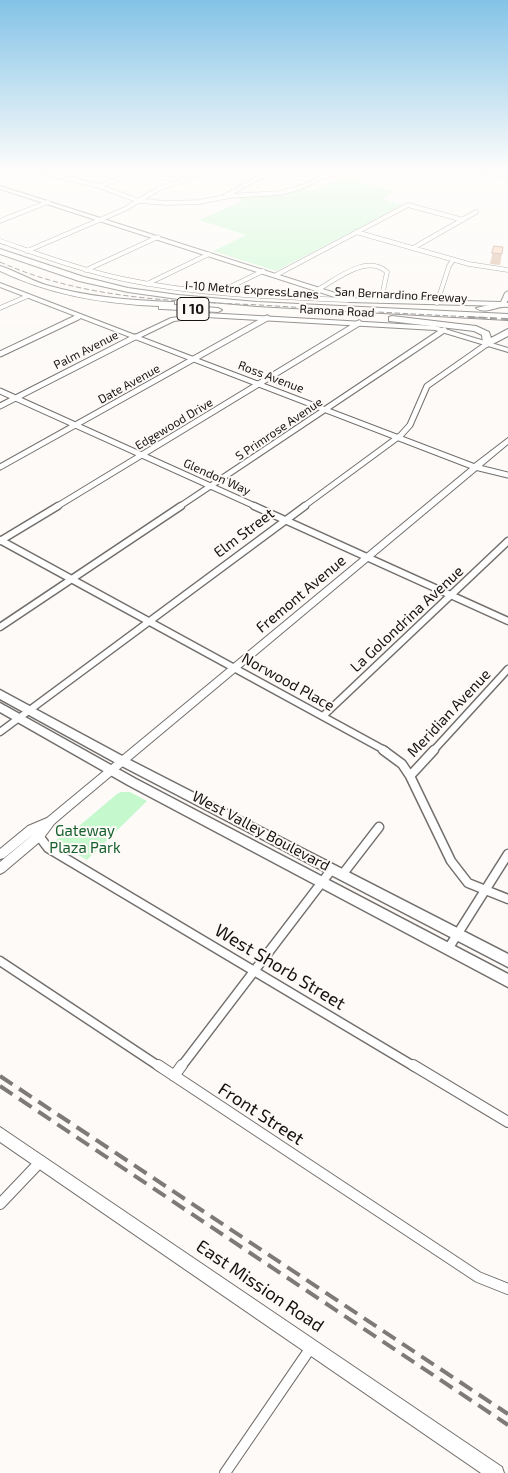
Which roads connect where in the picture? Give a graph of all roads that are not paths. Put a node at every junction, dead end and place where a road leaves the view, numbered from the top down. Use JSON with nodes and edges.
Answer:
{"nodes":[{"id":1,"x":53,"y":240,"type":"edge"},
{"id":2,"x":152,"y":240,"type":"edge"},
{"id":3,"x":166,"y":240,"type":"edge"},
{"id":4,"x":342,"y":240,"type":"edge"},
{"id":5,"x":383,"y":240,"type":"edge"},
{"id":6,"x":427,"y":240,"type":"edge"},
{"id":7,"x":0,"y":241,"type":"edge"},
{"id":8,"x":0,"y":247,"type":"edge"},
{"id":9,"x":412,"y":248,"type":"junction"},
{"id":10,"x":27,"y":250,"type":"junction"},
{"id":11,"x":0,"y":251,"type":"edge"},
{"id":12,"x":209,"y":254,"type":"junction"},
{"id":13,"x":453,"y":260,"type":"junction"},
{"id":14,"x":0,"y":268,"type":"edge"},
{"id":15,"x":85,"y":270,"type":"junction"},
{"id":16,"x":508,"y":270,"type":"edge"},
{"id":17,"x":262,"y":271,"type":"junction"},
{"id":18,"x":0,"y":273,"type":"edge"},
{"id":19,"x":276,"y":275,"type":"junction"},
{"id":20,"x":147,"y":284,"type":"junction"},
{"id":21,"x":0,"y":285,"type":"edge"},
{"id":22,"x":320,"y":289,"type":"junction"},
{"id":23,"x":137,"y":291,"type":"junction"},
{"id":24,"x":163,"y":291,"type":"junction"},
{"id":25,"x":223,"y":294,"type":"junction"},
{"id":26,"x":508,"y":294,"type":"edge"},
{"id":27,"x":28,"y":296,"type":"junction"},
{"id":28,"x":350,"y":300,"type":"junction"},
{"id":29,"x":382,"y":301,"type":"junction"},
{"id":30,"x":437,"y":303,"type":"junction"},
{"id":31,"x":337,"y":304,"type":"junction"},
{"id":32,"x":506,"y":304,"type":"edge"},
{"id":33,"x":0,"y":308,"type":"edge"},
{"id":34,"x":80,"y":316,"type":"junction"},
{"id":35,"x":183,"y":316,"type":"joint"},
{"id":36,"x":267,"y":318,"type":"junction"},
{"id":37,"x":392,"y":319,"type":"junction"},
{"id":38,"x":507,"y":319,"type":"edge"},
{"id":39,"x":359,"y":323,"type":"junction"},
{"id":40,"x":444,"y":330,"type":"junction"},
{"id":41,"x":508,"y":332,"type":"edge"},
{"id":42,"x":135,"y":337,"type":"junction"},
{"id":43,"x":487,"y":344,"type":"junction"},
{"id":44,"x":508,"y":350,"type":"edge"},
{"id":45,"x":0,"y":354,"type":"edge"},
{"id":46,"x":194,"y":360,"type":"junction"},
{"id":47,"x":258,"y":384,"type":"junction"},
{"id":48,"x":0,"y":391,"type":"edge"},
{"id":49,"x":16,"y":398,"type":"junction"},
{"id":50,"x":0,"y":406,"type":"edge"},
{"id":51,"x":326,"y":410,"type":"junction"},
{"id":52,"x":76,"y":425,"type":"junction"},
{"id":53,"x":396,"y":437,"type":"junction"},
{"id":54,"x":508,"y":440,"type":"edge"},
{"id":55,"x":142,"y":454,"type":"junction"},
{"id":56,"x":0,"y":467,"type":"edge"},
{"id":57,"x":475,"y":468,"type":"junction"},
{"id":58,"x":508,"y":475,"type":"edge"},
{"id":59,"x":212,"y":486,"type":"junction"},
{"id":60,"x":286,"y":519,"type":"junction"},
{"id":61,"x":508,"y":540,"type":"edge"},
{"id":62,"x":0,"y":541,"type":"edge"},
{"id":63,"x":369,"y":556,"type":"junction"},
{"id":64,"x":72,"y":579,"type":"junction"},
{"id":65,"x":452,"y":594,"type":"junction"},
{"id":66,"x":149,"y":621,"type":"junction"},
{"id":67,"x":508,"y":621,"type":"edge"},
{"id":68,"x":0,"y":627,"type":"edge"},
{"id":69,"x":236,"y":668,"type":"junction"},
{"id":70,"x":508,"y":669,"type":"edge"},
{"id":71,"x":0,"y":694,"type":"edge"},
{"id":72,"x":0,"y":707,"type":"edge"},
{"id":73,"x":30,"y":710,"type":"junction"},
{"id":74,"x":323,"y":716,"type":"junction"},
{"id":75,"x":19,"y":718,"type":"junction"},
{"id":76,"x":0,"y":732,"type":"edge"},
{"id":77,"x":122,"y":761,"type":"junction"},
{"id":78,"x":111,"y":770,"type":"junction"},
{"id":79,"x":410,"y":776,"type":"junction"},
{"id":80,"x":50,"y":821,"type":"junction"},
{"id":81,"x":379,"y":827,"type":"dead end"},
{"id":82,"x":39,"y":836,"type":"junction"},
{"id":83,"x":508,"y":854,"type":"edge"},
{"id":84,"x":0,"y":856,"type":"edge"},
{"id":85,"x":0,"y":869,"type":"edge"},
{"id":86,"x":337,"y":872,"type":"junction"},
{"id":87,"x":322,"y":882,"type":"junction"},
{"id":88,"x":485,"y":891,"type":"junction"},
{"id":89,"x":508,"y":899,"type":"edge"},
{"id":90,"x":458,"y":934,"type":"junction"},
{"id":91,"x":448,"y":949,"type":"junction"},
{"id":92,"x":0,"y":961,"type":"edge"},
{"id":93,"x":508,"y":961,"type":"edge"},
{"id":94,"x":256,"y":971,"type":"junction"},
{"id":95,"x":508,"y":981,"type":"edge"},
{"id":96,"x":174,"y":1076,"type":"junction"},
{"id":97,"x":508,"y":1122,"type":"edge"},
{"id":98,"x":0,"y":1134,"type":"edge"},
{"id":99,"x":41,"y":1161,"type":"junction"},
{"id":100,"x":0,"y":1204,"type":"edge"},
{"id":101,"x":508,"y":1290,"type":"edge"},
{"id":102,"x":312,"y":1346,"type":"junction"},
{"id":103,"x":225,"y":1473,"type":"edge"},
{"id":104,"x":496,"y":1473,"type":"edge"}],
"edges":[{"from":1,"to":10,"type":"street"},
{"from":2,"to":15,"type":"street"},
{"from":3,"to":12,"type":"street"},
{"from":4,"to":19,"type":"street"},
{"from":5,"to":9,"type":"street"},
{"from":6,"to":9,"type":"street"},
{"from":7,"to":10,"type":"street"},
{"from":8,"to":24,"type":"highway","name":"San Bernardino Freeway","number":"I 10"},
{"from":9,"to":13,"type":"street"},
{"from":10,"to":15,"type":"street"},
{"from":11,"to":23,"type":"highway","name":"I-10 Metro ExpressLanes"},
{"from":12,"to":17,"type":"street"},
{"from":12,"to":20,"type":"street"},
{"from":13,"to":16,"type":"street"},
{"from":13,"to":30,"type":"street"},
{"from":14,"to":38,"type":"highway","name":"I-10 Metro ExpressLanes"},
{"from":15,"to":20,"type":"street"},
{"from":17,"to":19,"type":"street"},
{"from":17,"to":25,"type":"street"},
{"from":18,"to":37,"type":"highway","name":"San Bernardino Freeway","number":"I 10"},
{"from":19,"to":22,"type":"street"},
{"from":20,"to":25,"type":"street"},
{"from":21,"to":27,"type":"street"},
{"from":22,"to":28,"type":"street"},
{"from":22,"to":29,"type":"street"},
{"from":23,"to":24,"type":"highway"},
{"from":23,"to":38,"type":"highway","name":"I-10 Metro ExpressLanes"},
{"from":24,"to":31,"type":"highway","name":"San Bernardino Freeway","number":"I 10"},
{"from":25,"to":28,"type":"street"},
{"from":26,"to":32,"type":"street"},
{"from":27,"to":33,"type":"street"},
{"from":27,"to":34,"type":"street","name":"Ross Avenue"},
{"from":28,"to":29,"type":"street"},
{"from":29,"to":30,"type":"street"},
{"from":30,"to":32,"type":"street"},
{"from":31,"to":32,"type":"highway"},
{"from":31,"to":38,"type":"highway","name":"San Bernardino Freeway","number":"I 10"},
{"from":34,"to":42,"type":"street","name":"Ross Avenue"},
{"from":34,"to":45,"type":"street"},
{"from":35,"to":36,"type":"street","name":"Ramona Road"},
{"from":35,"to":42,"type":"street","name":"Palm Avenue"},
{"from":36,"to":39,"type":"street","name":"Ramona Road"},
{"from":36,"to":46,"type":"street","name":"Date Avenue"},
{"from":37,"to":38,"type":"highway","name":"San Bernardino Freeway","number":"I 10"},
{"from":37,"to":43,"type":"highway"},
{"from":39,"to":40,"type":"street","name":"Ramona Road"},
{"from":39,"to":47,"type":"street","name":"Edgewood Drive"},
{"from":40,"to":43,"type":"street","name":"Ramona Road"},
{"from":40,"to":51,"type":"street","name":"S Primrose Avenue"},
{"from":41,"to":43,"type":"highway"},
{"from":42,"to":46,"type":"street","name":"Ross Avenue"},
{"from":42,"to":49,"type":"street","name":"Palm Avenue"},
{"from":43,"to":44,"type":"street","name":"Ramona Road"},
{"from":43,"to":53,"type":"street","name":"Elm Street"},
{"from":46,"to":47,"type":"street","name":"Ross Avenue"},
{"from":46,"to":52,"type":"street","name":"Date Avenue"},
{"from":47,"to":51,"type":"street","name":"Ross Avenue"},
{"from":47,"to":55,"type":"street","name":"Edgewood Drive"},
{"from":48,"to":49,"type":"street","name":"Glendon Way"},
{"from":49,"to":50,"type":"street","name":"Palm Avenue"},
{"from":49,"to":52,"type":"street","name":"Glendon Way"},
{"from":51,"to":53,"type":"street","name":"Ross Avenue"},
{"from":51,"to":59,"type":"street","name":"S Primrose Avenue"},
{"from":52,"to":55,"type":"street","name":"Glendon Way"},
{"from":52,"to":56,"type":"street","name":"Date Avenue"},
{"from":53,"to":57,"type":"street","name":"Ross Avenue"},
{"from":53,"to":60,"type":"street","name":"Elm Street"},
{"from":54,"to":57,"type":"street","name":"Fremont Avenue"},
{"from":55,"to":59,"type":"street","name":"Glendon Way"},
{"from":55,"to":62,"type":"street","name":"Edgewood Drive"},
{"from":57,"to":58,"type":"street","name":"Ross Avenue"},
{"from":57,"to":63,"type":"street","name":"Fremont Avenue"},
{"from":59,"to":60,"type":"street","name":"Glendon Way"},
{"from":59,"to":64,"type":"street","name":"S Primrose Avenue"},
{"from":60,"to":63,"type":"street","name":"Glendon Way"},
{"from":60,"to":66,"type":"street","name":"Elm Street"},
{"from":61,"to":65,"type":"street","name":"La Golondrina Avenue"},
{"from":62,"to":64,"type":"street","name":"Norwood Place"},
{"from":63,"to":65,"type":"street","name":"Glendon Way"},
{"from":63,"to":69,"type":"street","name":"Fremont Avenue"},
{"from":64,"to":66,"type":"street","name":"Norwood Place"},
{"from":64,"to":68,"type":"street","name":"S Primrose Avenue"},
{"from":65,"to":67,"type":"street","name":"Glendon Way"},
{"from":65,"to":74,"type":"street","name":"La Golondrina Avenue"},
{"from":66,"to":69,"type":"street","name":"Norwood Place"},
{"from":66,"to":73,"type":"street","name":"Elm Street"},
{"from":69,"to":74,"type":"street","name":"Norwood Place"},
{"from":69,"to":77,"type":"street","name":"Fremont Avenue"},
{"from":70,"to":79,"type":"street","name":"Meridian Avenue"},
{"from":71,"to":73,"type":"main road","name":"West Valley Boulevard"},
{"from":72,"to":75,"type":"main road","name":"West Valley Boulevard"},
{"from":73,"to":75,"type":"street","name":"Elm Street"},
{"from":73,"to":77,"type":"main road","name":"West Valley Boulevard"},
{"from":74,"to":79,"type":"street","name":"Norwood Place"},
{"from":75,"to":76,"type":"street","name":"Elm Street"},
{"from":75,"to":78,"type":"main road","name":"West Valley Boulevard"},
{"from":77,"to":78,"type":"street","name":"Fremont Avenue"},
{"from":77,"to":86,"type":"main road","name":"West Valley Boulevard"},
{"from":78,"to":80,"type":"street","name":"Fremont Avenue"},
{"from":78,"to":87,"type":"main road","name":"West Valley Boulevard"},
{"from":79,"to":88,"type":"street","name":"Norwood Place"},
{"from":80,"to":82,"type":"street"},
{"from":80,"to":84,"type":"street"},
{"from":81,"to":86,"type":"street"},
{"from":82,"to":85,"type":"street"},
{"from":82,"to":94,"type":"street","name":"West Shorb Street"},
{"from":83,"to":88,"type":"street"},
{"from":86,"to":87,"type":"street"},
{"from":86,"to":90,"type":"main road","name":"West Valley Boulevard"},
{"from":87,"to":91,"type":"main road","name":"West Valley Boulevard"},
{"from":87,"to":94,"type":"street"},
{"from":88,"to":89,"type":"street","name":"Norwood Place"},
{"from":88,"to":90,"type":"street"},
{"from":90,"to":91,"type":"street"},
{"from":90,"to":93,"type":"main road","name":"West Valley Boulevard"},
{"from":91,"to":95,"type":"main road","name":"West Valley Boulevard"},
{"from":92,"to":96,"type":"street","name":"Front Street"},
{"from":94,"to":96,"type":"street"},
{"from":94,"to":97,"type":"street","name":"West Shorb Street"},
{"from":96,"to":101,"type":"street","name":"Front Street"},
{"from":98,"to":99,"type":"street","name":"East Mission Road"},
{"from":99,"to":100,"type":"street"},
{"from":99,"to":102,"type":"street","name":"East Mission Road"},
{"from":102,"to":103,"type":"street"},
{"from":102,"to":104,"type":"street","name":"East Mission Road"}]}
